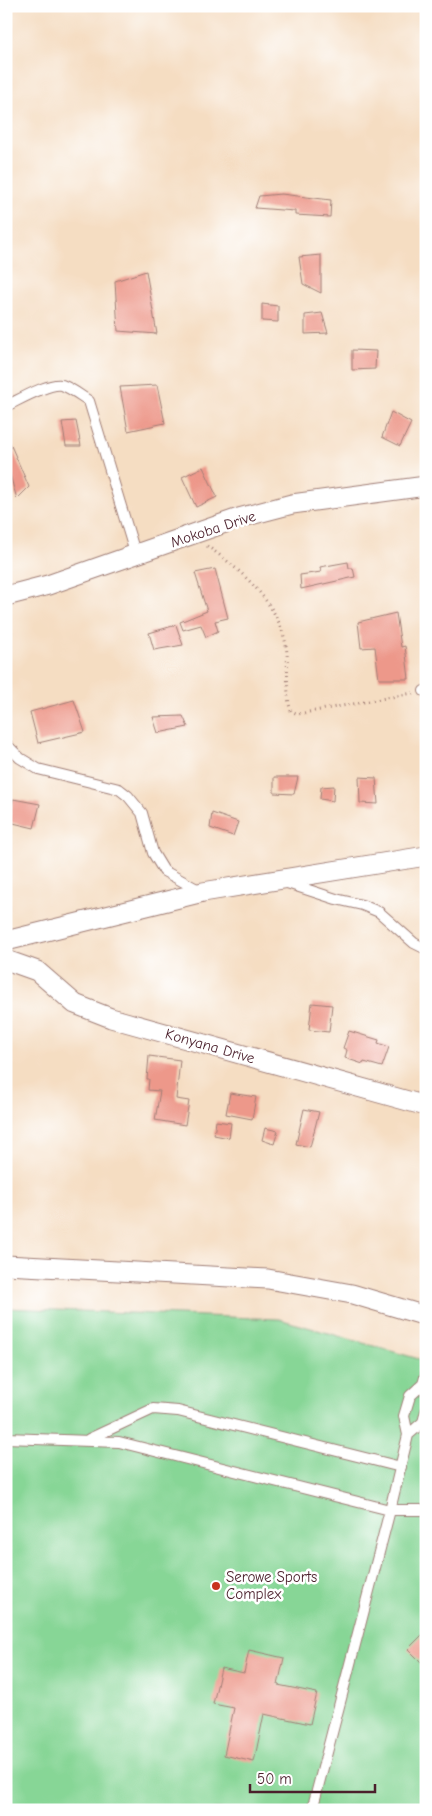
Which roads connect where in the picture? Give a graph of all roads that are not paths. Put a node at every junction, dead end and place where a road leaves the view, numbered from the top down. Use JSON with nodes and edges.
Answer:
{"nodes":[{"id":1,"x":6,"y":406,"type":"edge"},
{"id":2,"x":426,"y":486,"type":"edge"},
{"id":3,"x":136,"y":556,"type":"junction"},
{"id":4,"x":6,"y":596,"type":"edge"},
{"id":5,"x":6,"y":744,"type":"edge"},
{"id":6,"x":426,"y":856,"type":"edge"},
{"id":7,"x":276,"y":880,"type":"junction"},
{"id":8,"x":203,"y":892,"type":"junction"},
{"id":9,"x":6,"y":941,"type":"edge"},
{"id":10,"x":426,"y":949,"type":"edge"},
{"id":11,"x":6,"y":960,"type":"edge"},
{"id":12,"x":426,"y":1106,"type":"edge"},
{"id":13,"x":6,"y":1265,"type":"edge"},
{"id":14,"x":426,"y":1316,"type":"edge"},
{"id":15,"x":425,"y":1383,"type":"edge"},
{"id":16,"x":426,"y":1411,"type":"edge"},
{"id":17,"x":408,"y":1435,"type":"junction"},
{"id":18,"x":6,"y":1438,"type":"edge"},
{"id":19,"x":86,"y":1440,"type":"junction"},
{"id":20,"x":401,"y":1467,"type":"junction"},
{"id":21,"x":390,"y":1510,"type":"junction"},
{"id":22,"x":426,"y":1510,"type":"edge"},
{"id":23,"x":312,"y":1810,"type":"edge"}],
"edges":[{"from":1,"to":3,"type":"lane"},
{"from":2,"to":3,"type":"street","name":"Mokoba Drive"},
{"from":3,"to":4,"type":"street","name":"Mokoba Drive"},
{"from":5,"to":8,"type":"lane"},
{"from":6,"to":7,"type":"street"},
{"from":7,"to":8,"type":"street"},
{"from":7,"to":10,"type":"lane"},
{"from":8,"to":9,"type":"street"},
{"from":11,"to":12,"type":"street","name":"Konyana Drive"},
{"from":13,"to":14,"type":"street"},
{"from":15,"to":17,"type":"lane"},
{"from":16,"to":17,"type":"lane"},
{"from":17,"to":20,"type":"lane"},
{"from":18,"to":19,"type":"lane"},
{"from":19,"to":20,"type":"lane"},
{"from":19,"to":21,"type":"lane"},
{"from":20,"to":21,"type":"lane"},
{"from":21,"to":22,"type":"lane"},
{"from":21,"to":23,"type":"lane"}]}
